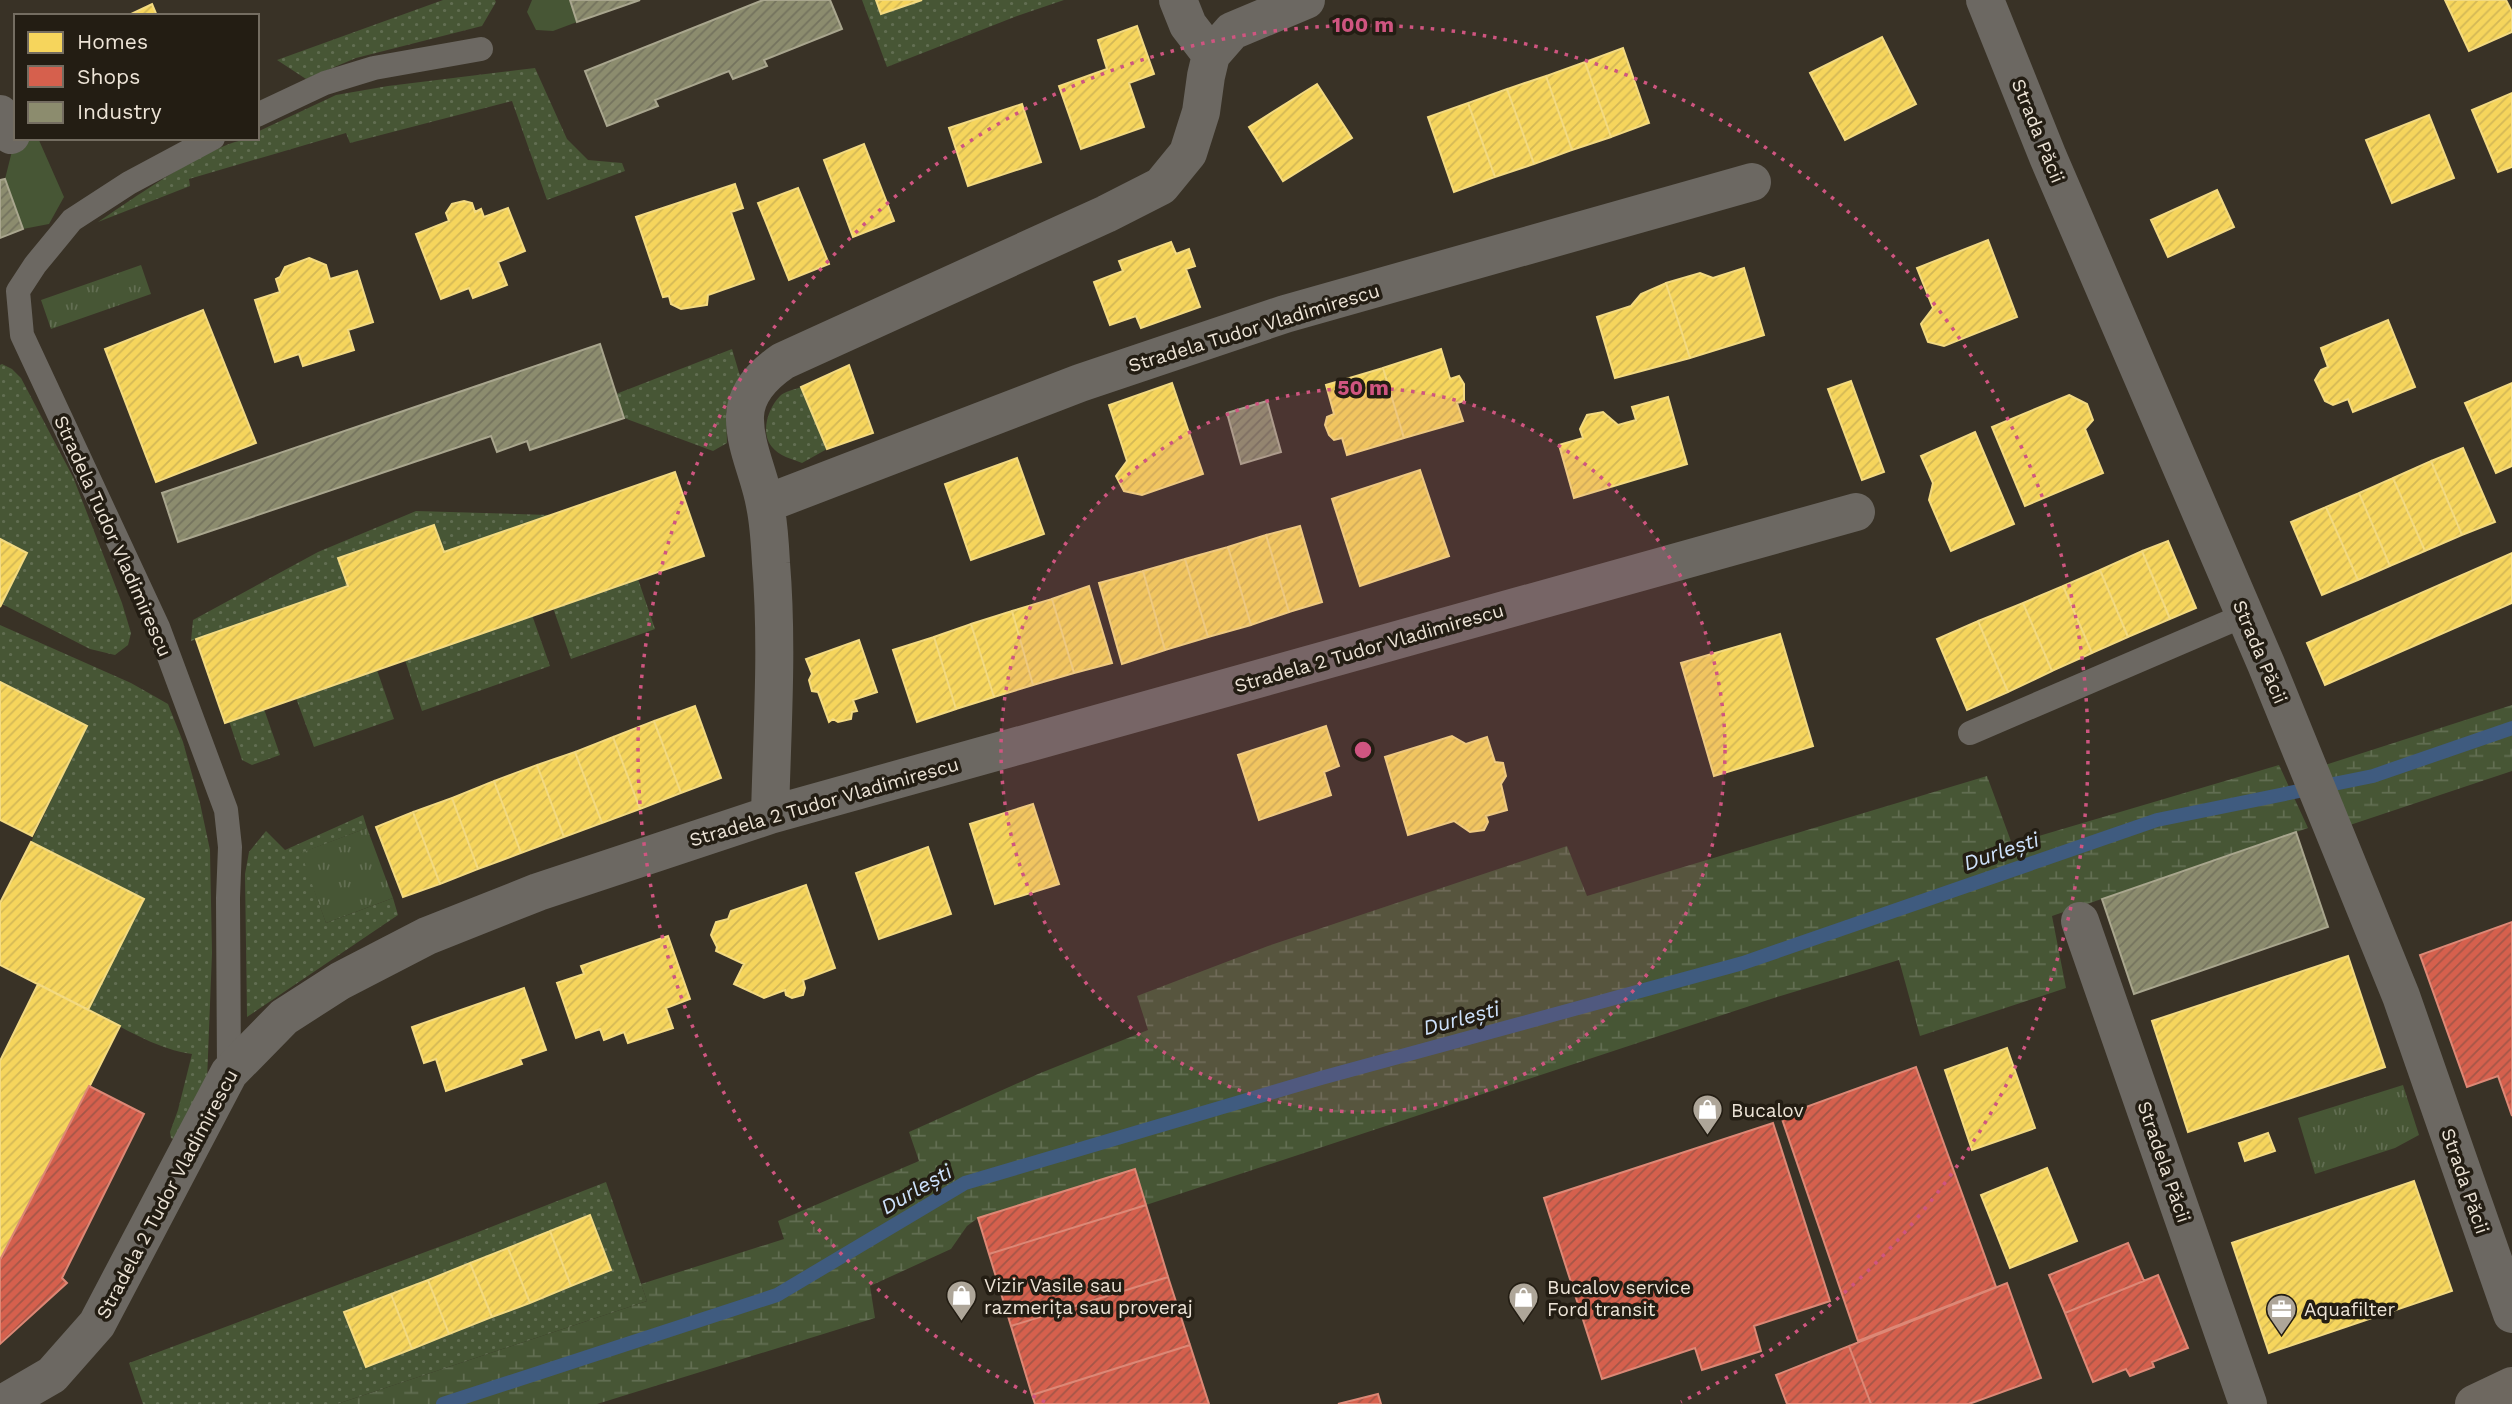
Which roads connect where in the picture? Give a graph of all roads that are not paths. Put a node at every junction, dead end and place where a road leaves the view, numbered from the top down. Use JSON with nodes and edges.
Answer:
{"nodes":[{"id":1,"x":1178,"y":0,"type":"edge"},
{"id":2,"x":1306,"y":0,"type":"edge"},
{"id":3,"x":1985,"y":0,"type":"edge"},
{"id":4,"x":481,"y":49,"type":"dead end"},
{"id":5,"x":1212,"y":55,"type":"junction"},
{"id":6,"x":259,"y":114,"type":"edge"},
{"id":7,"x":209,"y":140,"type":"edge"},
{"id":8,"x":1752,"y":181,"type":"dead end"},
{"id":9,"x":765,"y":504,"type":"junction"},
{"id":10,"x":1856,"y":512,"type":"dead end"},
{"id":11,"x":2245,"y":615,"type":"junction"},
{"id":12,"x":1970,"y":733,"type":"dead end"},
{"id":13,"x":770,"y":815,"type":"junction"},
{"id":14,"x":2080,"y":921,"type":"dead end"},
{"id":15,"x":229,"y":1073,"type":"junction"},
{"id":16,"x":2512,"y":1314,"type":"edge"},
{"id":17,"x":2512,"y":1386,"type":"edge"},
{"id":18,"x":2,"y":1404,"type":"edge"},
{"id":19,"x":2248,"y":1404,"type":"edge"},
{"id":20,"x":2474,"y":1404,"type":"edge"}],
"edges":[{"from":1,"to":5,"type":"street"},
{"from":2,"to":5,"type":"street"},
{"from":3,"to":11,"type":"street","name":"Strada Păcii"},
{"from":4,"to":6,"type":"lane"},
{"from":5,"to":9,"type":"street"},
{"from":7,"to":15,"type":"lane","name":"Stradela Tudor Vladimirescu"},
{"from":8,"to":9,"type":"street","name":"Stradela Tudor Vladimirescu"},
{"from":9,"to":13,"type":"street"},
{"from":10,"to":13,"type":"street","name":"Stradela 2 Tudor Vladimirescu"},
{"from":11,"to":12,"type":"lane"},
{"from":11,"to":16,"type":"street","name":"Strada Păcii"},
{"from":13,"to":15,"type":"street","name":"Stradela 2 Tudor Vladimirescu"},
{"from":14,"to":19,"type":"street","name":"Stradela Păcii"},
{"from":15,"to":18,"type":"street","name":"Stradela 2 Tudor Vladimirescu"},
{"from":17,"to":20,"type":"main road"}]}
